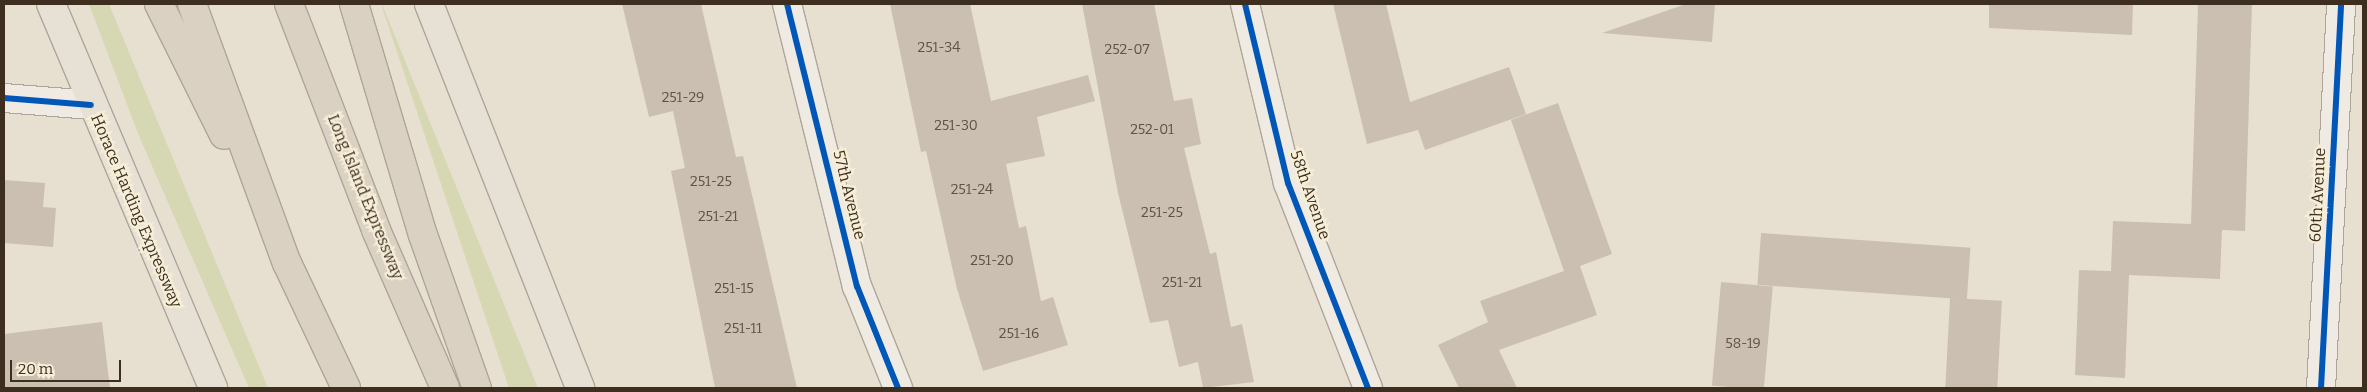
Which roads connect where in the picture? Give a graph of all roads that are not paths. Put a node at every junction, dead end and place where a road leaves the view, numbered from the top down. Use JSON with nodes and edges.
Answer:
{"nodes":[{"id":1,"x":51,"y":4,"type":"edge"},
{"id":2,"x":159,"y":4,"type":"edge"},
{"id":3,"x":192,"y":4,"type":"edge"},
{"id":4,"x":289,"y":4,"type":"edge"},
{"id":5,"x":354,"y":4,"type":"edge"},
{"id":6,"x":429,"y":4,"type":"edge"},
{"id":7,"x":787,"y":4,"type":"edge"},
{"id":8,"x":1246,"y":4,"type":"edge"},
{"id":9,"x":2341,"y":4,"type":"edge"},
{"id":10,"x":4,"y":98,"type":"edge"},
{"id":11,"x":91,"y":105,"type":"junction"},
{"id":12,"x":287,"y":263,"type":"junction"},
{"id":13,"x":213,"y":388,"type":"edge"},
{"id":14,"x":346,"y":388,"type":"edge"},
{"id":15,"x":445,"y":388,"type":"edge"},
{"id":16,"x":477,"y":388,"type":"edge"},
{"id":17,"x":580,"y":388,"type":"edge"},
{"id":18,"x":898,"y":388,"type":"edge"},
{"id":19,"x":1368,"y":388,"type":"edge"},
{"id":20,"x":2321,"y":388,"type":"edge"}],
"edges":[{"from":1,"to":11,"type":"main road","name":"Horace Harding Expressway"},
{"from":2,"to":12,"type":"highway"},
{"from":3,"to":12,"type":"highway"},
{"from":4,"to":15,"type":"highway","name":"Long Island Expressway"},
{"from":5,"to":16,"type":"highway"},
{"from":6,"to":17,"type":"main road"},
{"from":7,"to":18,"type":"street","name":"57th Avenue"},
{"from":8,"to":19,"type":"street","name":"58th Avenue"},
{"from":9,"to":20,"type":"street","name":"60th Avenue"},
{"from":10,"to":11,"type":"street"},
{"from":11,"to":13,"type":"main road","name":"Horace Harding Expressway"},
{"from":12,"to":14,"type":"highway"}]}
